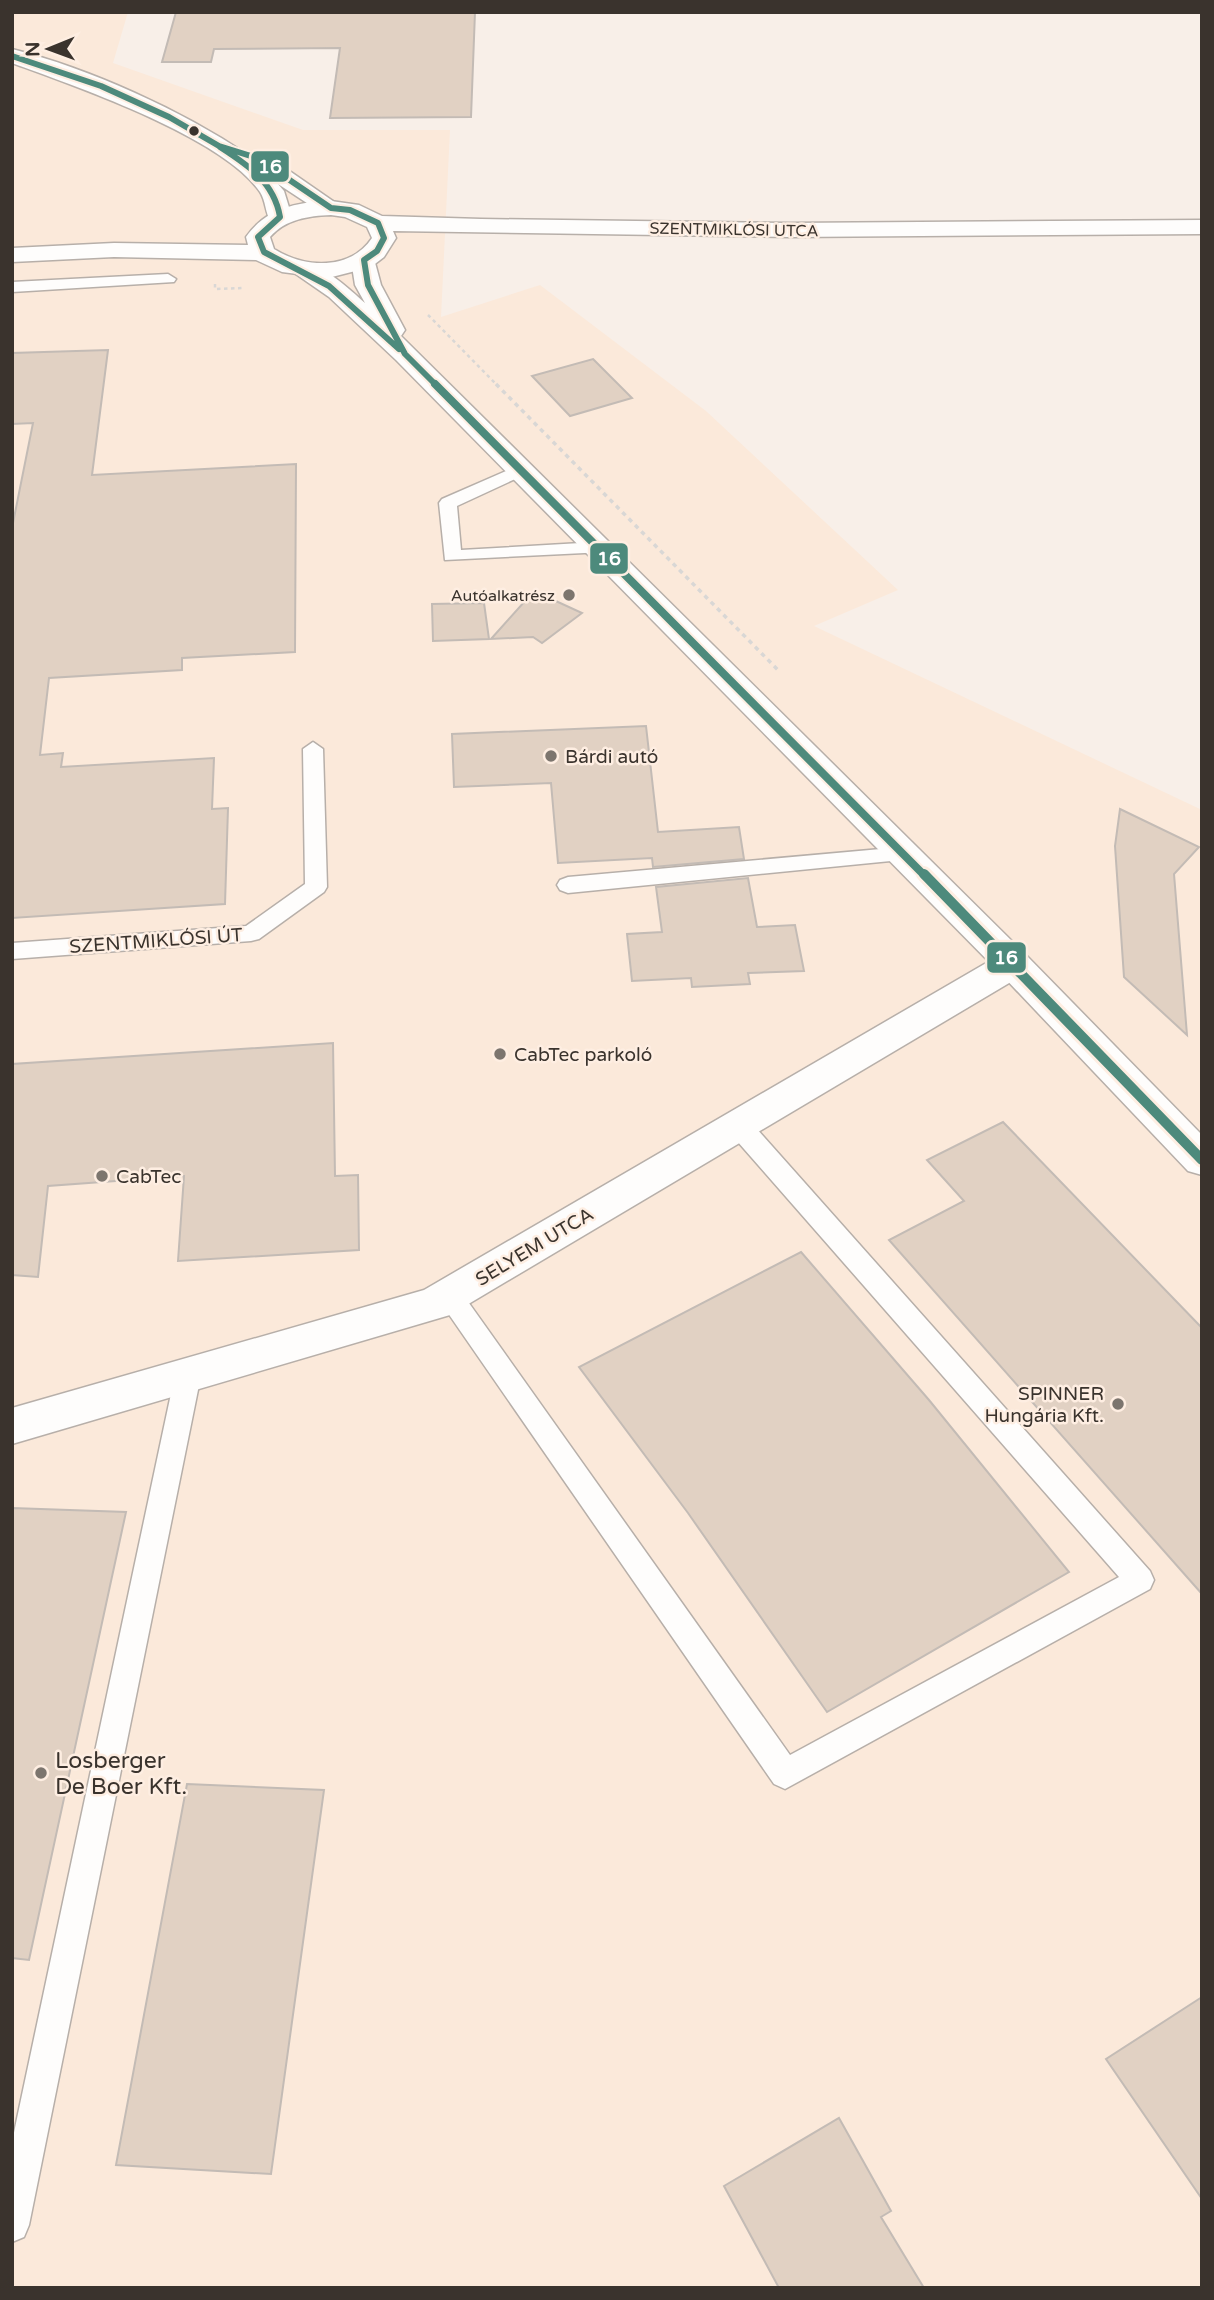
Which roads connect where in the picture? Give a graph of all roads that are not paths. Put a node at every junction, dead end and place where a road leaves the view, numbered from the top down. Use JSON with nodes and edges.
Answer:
{"nodes":[{"id":1,"x":12,"y":56,"type":"edge"},
{"id":2,"x":219,"y":146,"type":"junction"},
{"id":3,"x":331,"y":208,"type":"junction"},
{"id":4,"x":1202,"y":227,"type":"edge"},
{"id":5,"x":268,"y":233,"type":"junction"},
{"id":6,"x":374,"y":243,"type":"junction"},
{"id":7,"x":12,"y":256,"type":"edge"},
{"id":8,"x":303,"y":270,"type":"junction"},
{"id":9,"x":168,"y":279,"type":"dead end"},
{"id":10,"x":12,"y":287,"type":"edge"},
{"id":11,"x":405,"y":354,"type":"junction"},
{"id":12,"x":520,"y":470,"type":"junction"},
{"id":13,"x":597,"y":548,"type":"junction"},
{"id":14,"x":313,"y":749,"type":"dead end"},
{"id":15,"x":903,"y":854,"type":"junction"},
{"id":16,"x":568,"y":885,"type":"dead end"},
{"id":17,"x":12,"y":951,"type":"edge"},
{"id":18,"x":1013,"y":964,"type":"junction"},
{"id":19,"x":739,"y":1125,"type":"junction"},
{"id":20,"x":1202,"y":1160,"type":"edge"},
{"id":21,"x":450,"y":1296,"type":"junction"},
{"id":22,"x":188,"y":1375,"type":"junction"},
{"id":23,"x":12,"y":1426,"type":"edge"},
{"id":24,"x":12,"y":2225,"type":"edge"}],
"edges":[{"from":1,"to":2,"type":"street"},
{"from":2,"to":3,"type":"street"},
{"from":2,"to":5,"type":"street"},
{"from":3,"to":5,"type":"street"},
{"from":3,"to":6,"type":"street"},
{"from":4,"to":6,"type":"street","name":"SZENTMIKLÓSI UTCA"},
{"from":5,"to":7,"type":"street"},
{"from":5,"to":8,"type":"street"},
{"from":6,"to":8,"type":"street","name":"SZENTMIKLÓSI UTCA"},
{"from":6,"to":11,"type":"street"},
{"from":8,"to":11,"type":"street"},
{"from":9,"to":10,"type":"lane"},
{"from":11,"to":12,"type":"street"},
{"from":12,"to":13,"type":"street"},
{"from":12,"to":13,"type":"lane"},
{"from":13,"to":15,"type":"street"},
{"from":14,"to":17,"type":"lane","name":"SZENTMIKLÓSI ÚT"},
{"from":15,"to":16,"type":"lane"},
{"from":15,"to":18,"type":"street"},
{"from":18,"to":19,"type":"street","name":"SELYEM UTCA"},
{"from":18,"to":20,"type":"street"},
{"from":19,"to":21,"type":"street","name":"SELYEM UTCA"},
{"from":19,"to":21,"type":"lane"},
{"from":21,"to":22,"type":"street","name":"SELYEM UTCA"},
{"from":22,"to":23,"type":"street","name":"SELYEM UTCA"},
{"from":22,"to":24,"type":"lane"}]}
